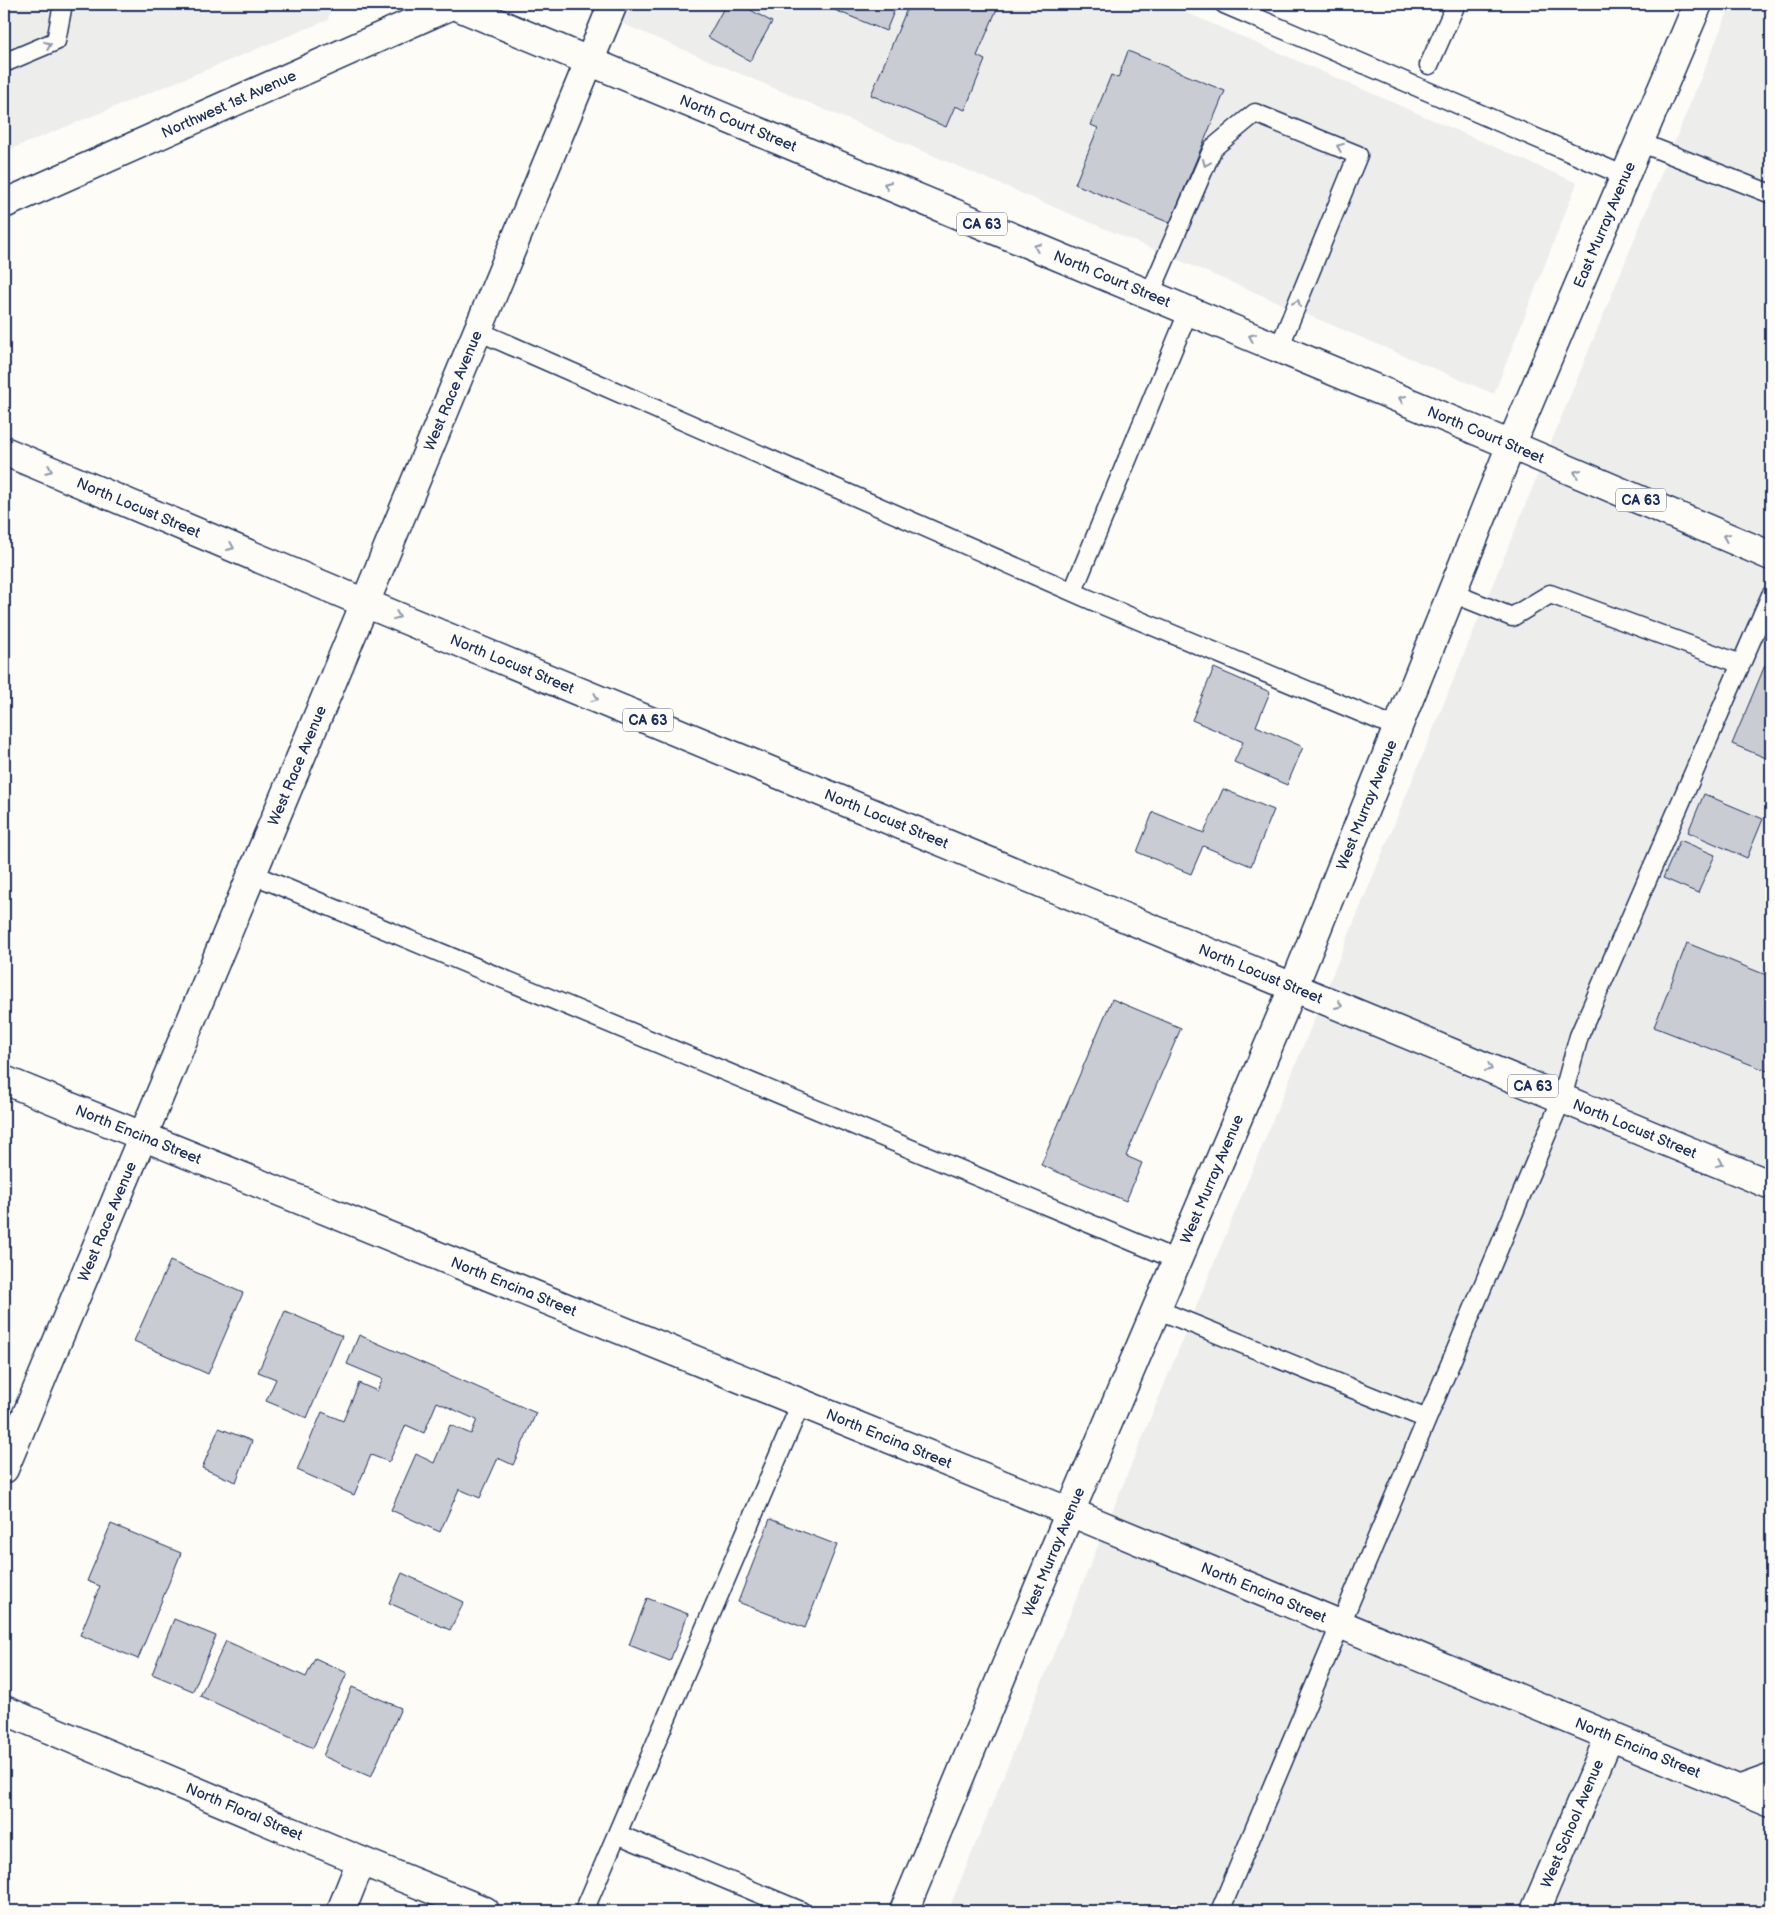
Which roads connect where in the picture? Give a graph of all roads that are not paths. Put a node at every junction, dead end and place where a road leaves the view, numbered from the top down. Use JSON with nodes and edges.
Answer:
{"nodes":[{"id":1,"x":62,"y":4,"type":"edge"},
{"id":2,"x":454,"y":4,"type":"edge"},
{"id":3,"x":612,"y":4,"type":"edge"},
{"id":4,"x":1224,"y":4,"type":"edge"},
{"id":5,"x":1456,"y":4,"type":"edge"},
{"id":6,"x":1698,"y":4,"type":"edge"},
{"id":7,"x":589,"y":60,"type":"junction"},
{"id":8,"x":4,"y":63,"type":"edge"},
{"id":9,"x":1429,"y":65,"type":"dead end"},
{"id":10,"x":1640,"y":142,"type":"junction"},
{"id":11,"x":1625,"y":176,"type":"junction"},
{"id":12,"x":1771,"y":194,"type":"edge"},
{"id":13,"x":4,"y":204,"type":"edge"},
{"id":14,"x":1150,"y":294,"type":"junction"},
{"id":15,"x":1188,"y":310,"type":"junction"},
{"id":16,"x":478,"y":331,"type":"junction"},
{"id":17,"x":1278,"y":348,"type":"junction"},
{"id":18,"x":1511,"y":445,"type":"junction"},
{"id":19,"x":4,"y":451,"type":"edge"},
{"id":20,"x":1769,"y":550,"type":"edge"},
{"id":21,"x":1073,"y":591,"type":"junction"},
{"id":22,"x":1452,"y":593,"type":"junction"},
{"id":23,"x":1771,"y":595,"type":"edge"},
{"id":24,"x":365,"y":604,"type":"junction"},
{"id":25,"x":1741,"y":664,"type":"junction"},
{"id":26,"x":1398,"y":728,"type":"junction"},
{"id":27,"x":252,"y":874,"type":"junction"},
{"id":28,"x":1294,"y":986,"type":"junction"},
{"id":29,"x":4,"y":1080,"type":"edge"},
{"id":30,"x":1562,"y":1098,"type":"junction"},
{"id":31,"x":142,"y":1137,"type":"junction"},
{"id":32,"x":1771,"y":1184,"type":"edge"},
{"id":33,"x":1178,"y":1260,"type":"junction"},
{"id":34,"x":1156,"y":1310,"type":"junction"},
{"id":35,"x":800,"y":1403,"type":"junction"},
{"id":36,"x":1427,"y":1419,"type":"junction"},
{"id":37,"x":4,"y":1469,"type":"edge"},
{"id":38,"x":1070,"y":1512,"type":"junction"},
{"id":39,"x":1341,"y":1624,"type":"junction"},
{"id":40,"x":4,"y":1710,"type":"edge"},
{"id":41,"x":1610,"y":1735,"type":"junction"},
{"id":42,"x":1771,"y":1773,"type":"edge"},
{"id":43,"x":1732,"y":1787,"type":"junction"},
{"id":44,"x":1771,"y":1804,"type":"edge"},
{"id":45,"x":617,"y":1834,"type":"junction"},
{"id":46,"x":361,"y":1861,"type":"junction"},
{"id":47,"x":341,"y":1911,"type":"edge"},
{"id":48,"x":485,"y":1911,"type":"edge"},
{"id":49,"x":584,"y":1911,"type":"edge"},
{"id":50,"x":801,"y":1911,"type":"edge"},
{"id":51,"x":904,"y":1911,"type":"edge"},
{"id":52,"x":1220,"y":1911,"type":"edge"},
{"id":53,"x":1535,"y":1911,"type":"edge"}],
"edges":[{"from":8,"to":1,"type":"lane","one_way":true},
{"from":2,"to":7,"type":"street","name":"North Court Street","number":"CA 63"},
{"from":2,"to":13,"type":"street","name":"Northwest 1st Avenue"},
{"from":3,"to":7,"type":"street","name":"West Race Avenue"},
{"from":4,"to":11,"type":"lane"},
{"from":5,"to":9,"type":"lane"},
{"from":6,"to":10,"type":"street","name":"East Murray Avenue"},
{"from":14,"to":7,"type":"street","name":"North Court Street","number":"CA 63","one_way":true},
{"from":7,"to":16,"type":"street","name":"West Race Avenue"},
{"from":10,"to":11,"type":"street","name":"East Murray Avenue"},
{"from":10,"to":12,"type":"lane"},
{"from":11,"to":18,"type":"street","name":"East Murray Avenue"},
{"from":14,"to":15,"type":"street","name":"North Court Street","number":"CA 63"},
{"from":17,"to":14,"type":"lane","one_way":true},
{"from":17,"to":15,"type":"street","name":"North Court Street","number":"CA 63","one_way":true},
{"from":15,"to":21,"type":"lane"},
{"from":16,"to":21,"type":"lane"},
{"from":16,"to":24,"type":"street","name":"West Race Avenue"},
{"from":18,"to":17,"type":"street","name":"North Court Street","number":"CA 63","one_way":true},
{"from":20,"to":18,"type":"street","name":"North Court Street","number":"CA 63","one_way":true},
{"from":18,"to":22,"type":"street","name":"West Murray Avenue"},
{"from":19,"to":24,"type":"street","name":"North Locust Street","number":"CA 63","one_way":true},
{"from":21,"to":26,"type":"lane"},
{"from":22,"to":25,"type":"lane"},
{"from":22,"to":26,"type":"street","name":"West Murray Avenue"},
{"from":23,"to":25,"type":"lane"},
{"from":24,"to":27,"type":"street","name":"West Race Avenue"},
{"from":24,"to":28,"type":"street","name":"North Locust Street","number":"CA 63","one_way":true},
{"from":25,"to":30,"type":"lane"},
{"from":26,"to":28,"type":"street","name":"West Murray Avenue"},
{"from":27,"to":31,"type":"street","name":"West Race Avenue"},
{"from":27,"to":33,"type":"lane"},
{"from":28,"to":30,"type":"street","name":"North Locust Street","number":"CA 63","one_way":true},
{"from":28,"to":33,"type":"street","name":"West Murray Avenue"},
{"from":29,"to":31,"type":"street","name":"North Encina Street"},
{"from":30,"to":32,"type":"street","name":"North Locust Street","number":"CA 63","one_way":true},
{"from":30,"to":36,"type":"lane"},
{"from":31,"to":35,"type":"street","name":"North Encina Street"},
{"from":31,"to":37,"type":"street","name":"West Race Avenue"},
{"from":33,"to":34,"type":"street","name":"West Murray Avenue"},
{"from":34,"to":36,"type":"lane"},
{"from":34,"to":38,"type":"street","name":"West Murray Avenue"},
{"from":35,"to":38,"type":"street","name":"North Encina Street"},
{"from":35,"to":45,"type":"lane"},
{"from":36,"to":39,"type":"lane"},
{"from":38,"to":39,"type":"street","name":"North Encina Street"},
{"from":38,"to":51,"type":"street","name":"West Murray Avenue"},
{"from":39,"to":41,"type":"street","name":"North Encina Street"},
{"from":39,"to":52,"type":"lane"},
{"from":40,"to":46,"type":"street","name":"North Floral Street"},
{"from":41,"to":43,"type":"street","name":"North Encina Street"},
{"from":41,"to":53,"type":"street","name":"West School Avenue"},
{"from":42,"to":43,"type":"lane"},
{"from":43,"to":44,"type":"street","name":"North Encina Street"},
{"from":45,"to":49,"type":"lane"},
{"from":45,"to":50,"type":"lane"},
{"from":46,"to":47,"type":"street"},
{"from":46,"to":48,"type":"street","name":"North Floral Street"}]}
